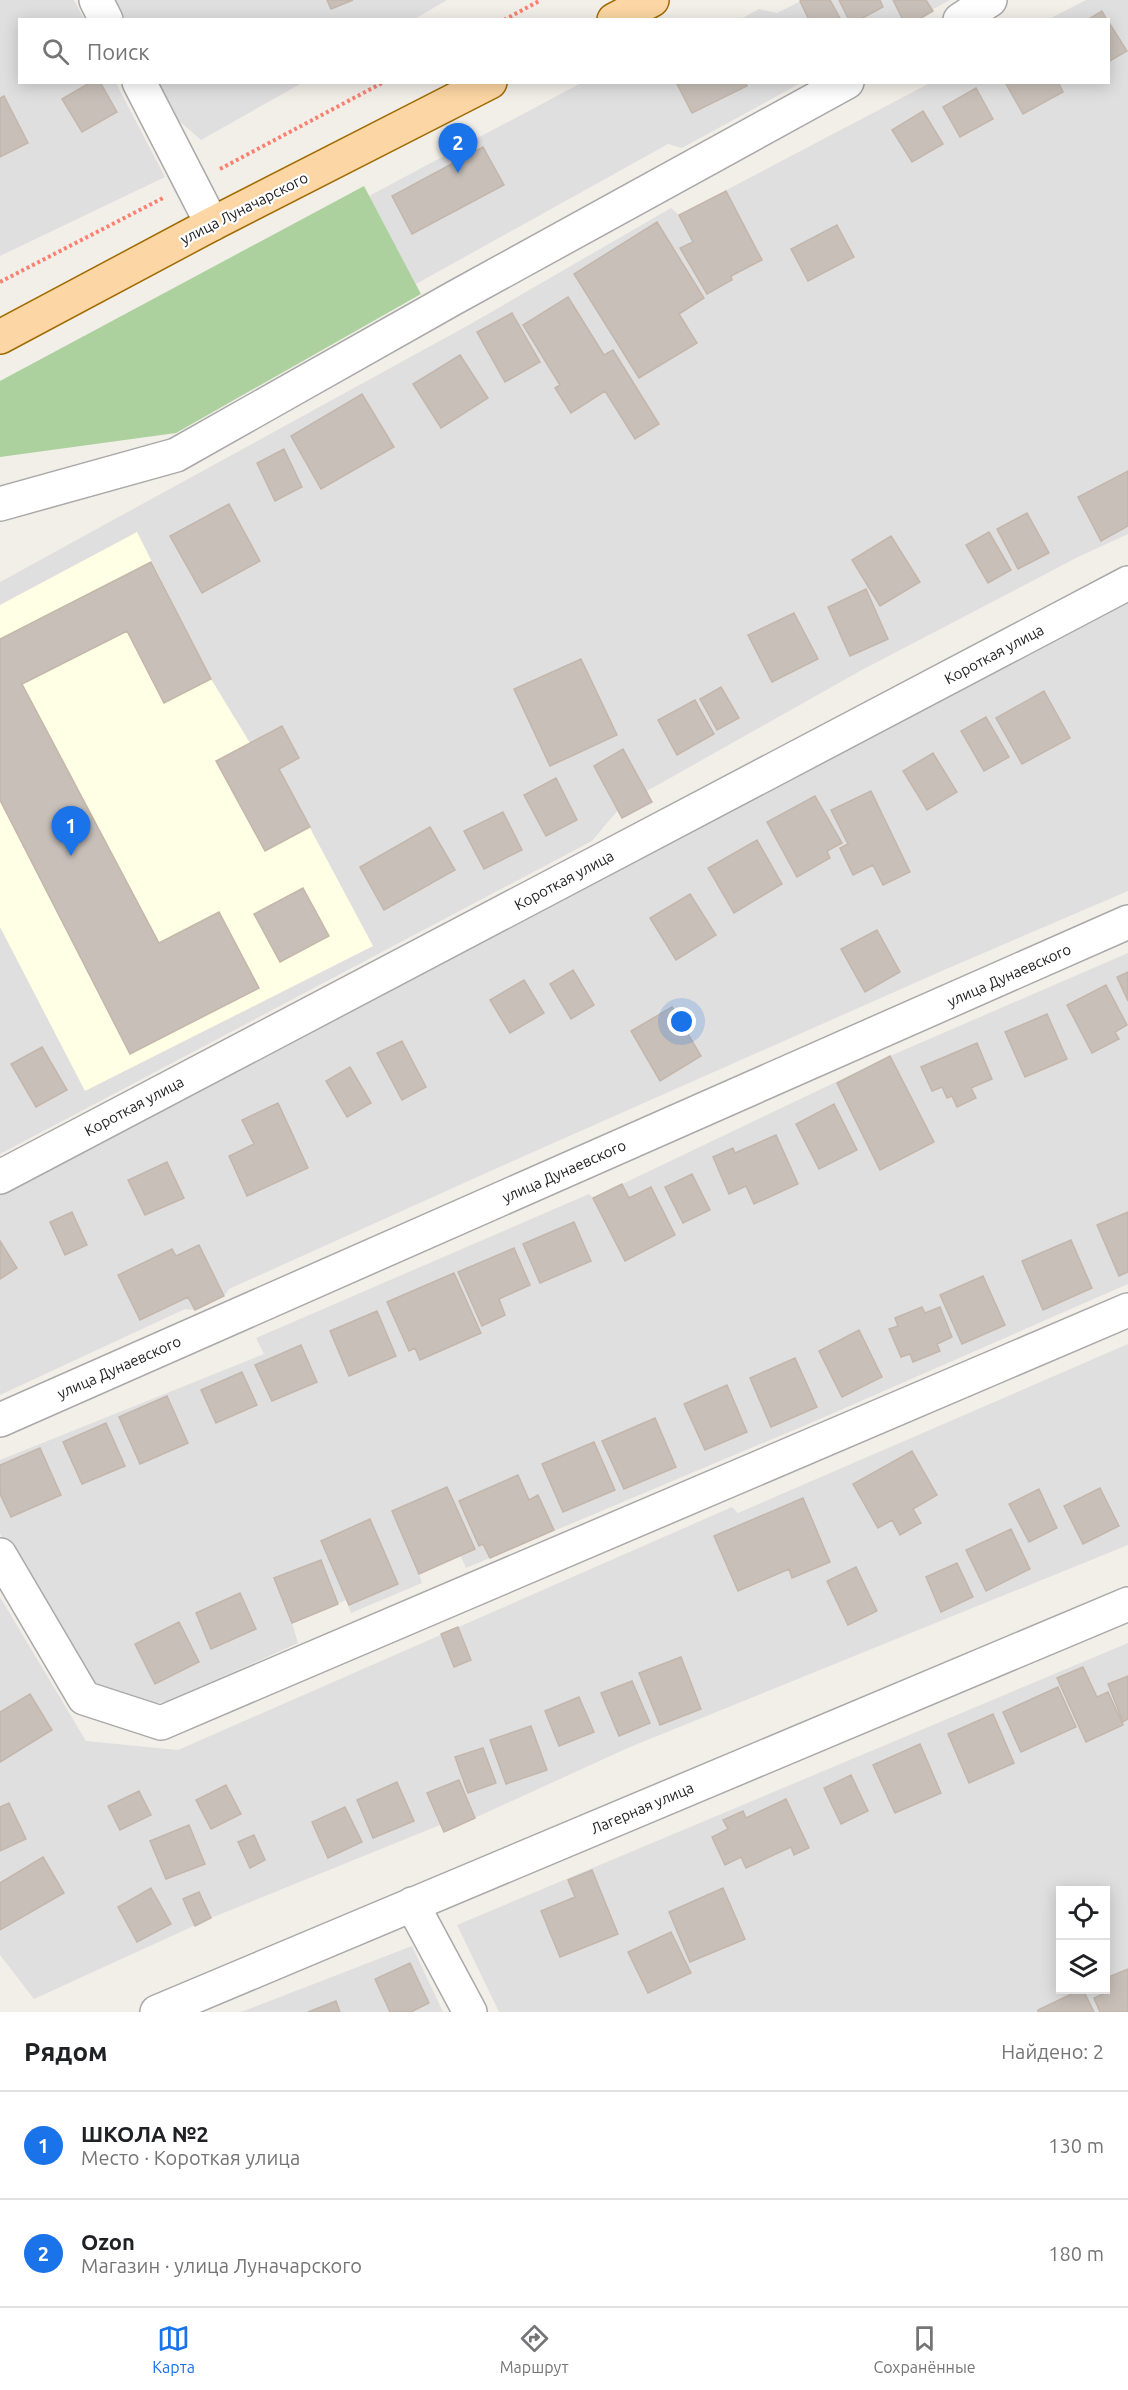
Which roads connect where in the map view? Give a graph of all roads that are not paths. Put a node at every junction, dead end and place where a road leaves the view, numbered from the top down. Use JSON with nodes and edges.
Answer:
{"nodes":[{"id":1,"x":96,"y":0,"type":"edge"},
{"id":2,"x":652,"y":0,"type":"edge"},
{"id":3,"x":990,"y":0,"type":"edge"},
{"id":4,"x":105,"y":18,"type":"edge"},
{"id":5,"x":618,"y":18,"type":"edge"},
{"id":6,"x":963,"y":18,"type":"edge"},
{"id":7,"x":140,"y":84,"type":"edge"},
{"id":8,"x":486,"y":84,"type":"edge"},
{"id":9,"x":842,"y":84,"type":"edge"},
{"id":10,"x":212,"y":224,"type":"junction"},
{"id":11,"x":0,"y":337,"type":"edge"},
{"id":12,"x":0,"y":504,"type":"edge"},
{"id":13,"x":1128,"y":583,"type":"edge"},
{"id":14,"x":1128,"y":922,"type":"edge"},
{"id":15,"x":0,"y":1177,"type":"edge"},
{"id":16,"x":1128,"y":1310,"type":"edge"},
{"id":17,"x":0,"y":1420,"type":"edge"},
{"id":18,"x":0,"y":1555,"type":"edge"},
{"id":19,"x":1128,"y":1604,"type":"edge"},
{"id":20,"x":412,"y":1904,"type":"junction"},
{"id":21,"x":157,"y":2012,"type":"edge"},
{"id":22,"x":470,"y":2012,"type":"edge"}],
"edges":[{"from":1,"to":4,"type":"street"},
{"from":2,"to":5,"type":"main road"},
{"from":3,"to":6,"type":"street"},
{"from":7,"to":10,"type":"street"},
{"from":8,"to":10,"type":"main road","name":"улица Луначарского"},
{"from":9,"to":12,"type":"street"},
{"from":10,"to":11,"type":"main road","name":"улица Луначарского"},
{"from":13,"to":15,"type":"street","name":"Короткая улица"},
{"from":14,"to":17,"type":"street","name":"улица Дунаевского"},
{"from":16,"to":18,"type":"street"},
{"from":19,"to":20,"type":"street","name":"Лагерная улица"},
{"from":20,"to":21,"type":"street","name":"Лагерная улица"},
{"from":20,"to":22,"type":"street"}]}
